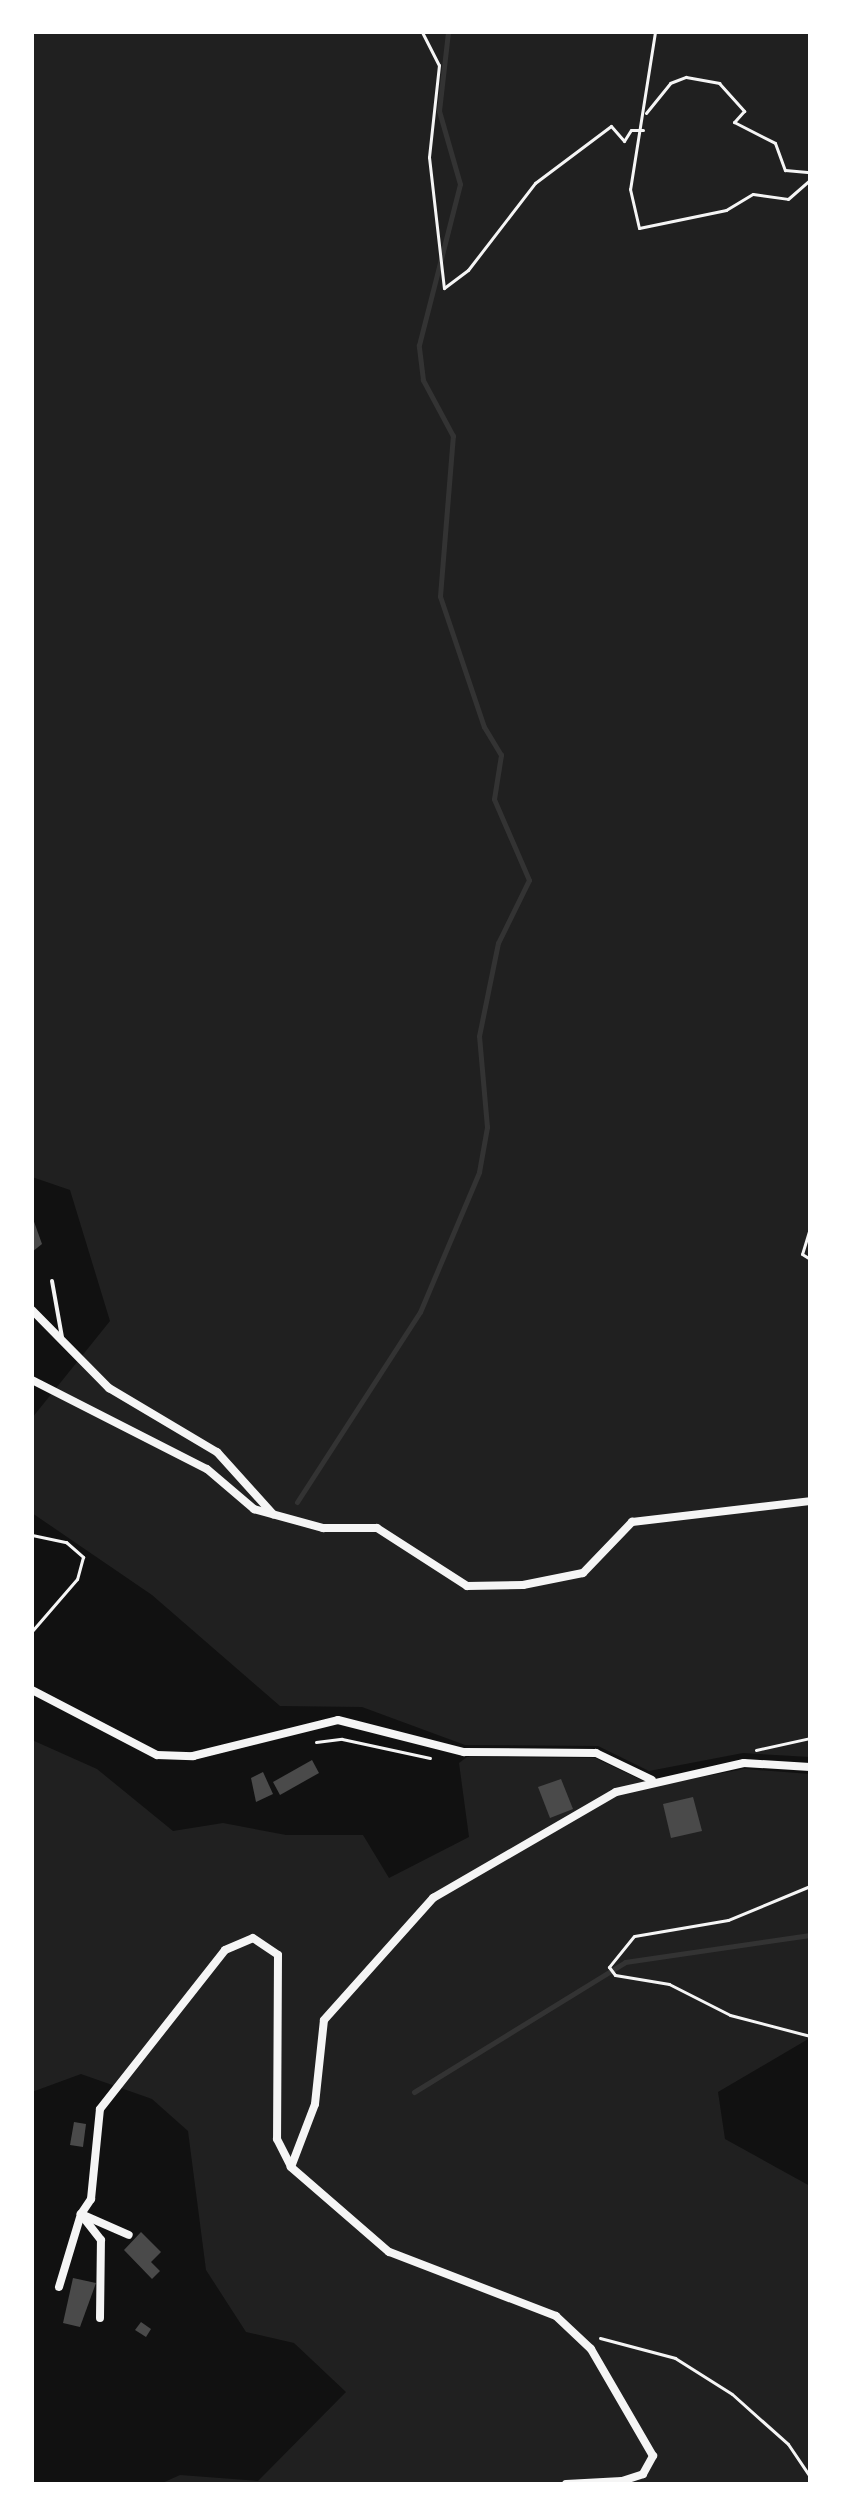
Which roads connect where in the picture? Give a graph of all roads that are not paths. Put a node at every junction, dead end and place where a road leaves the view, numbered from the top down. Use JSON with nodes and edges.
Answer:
{"nodes":[{"id":1,"x":52,"y":1281,"type":"dead end"},
{"id":2,"x":32,"y":1310,"type":"edge"},
{"id":3,"x":63,"y":1344,"type":"junction"},
{"id":4,"x":32,"y":1380,"type":"edge"},
{"id":5,"x":810,"y":1501,"type":"edge"},
{"id":6,"x":274,"y":1515,"type":"junction"},
{"id":7,"x":32,"y":1690,"type":"edge"},
{"id":8,"x":810,"y":1767,"type":"edge"},
{"id":9,"x":652,"y":1780,"type":"junction"},
{"id":10,"x":291,"y":2167,"type":"junction"},
{"id":11,"x":81,"y":2214,"type":"junction"},
{"id":12,"x":129,"y":2235,"type":"dead end"},
{"id":13,"x":59,"y":2287,"type":"dead end"},
{"id":14,"x":100,"y":2318,"type":"dead end"},
{"id":15,"x":566,"y":2484,"type":"edge"}],
"edges":[{"from":1,"to":3,"type":"lane"},
{"from":2,"to":3,"type":"street"},
{"from":3,"to":6,"type":"street"},
{"from":4,"to":6,"type":"street"},
{"from":5,"to":6,"type":"street"},
{"from":7,"to":9,"type":"street"},
{"from":8,"to":9,"type":"street"},
{"from":9,"to":10,"type":"street"},
{"from":10,"to":11,"type":"street"},
{"from":10,"to":15,"type":"street"},
{"from":11,"to":12,"type":"street"},
{"from":11,"to":13,"type":"street"},
{"from":11,"to":14,"type":"street"}]}
